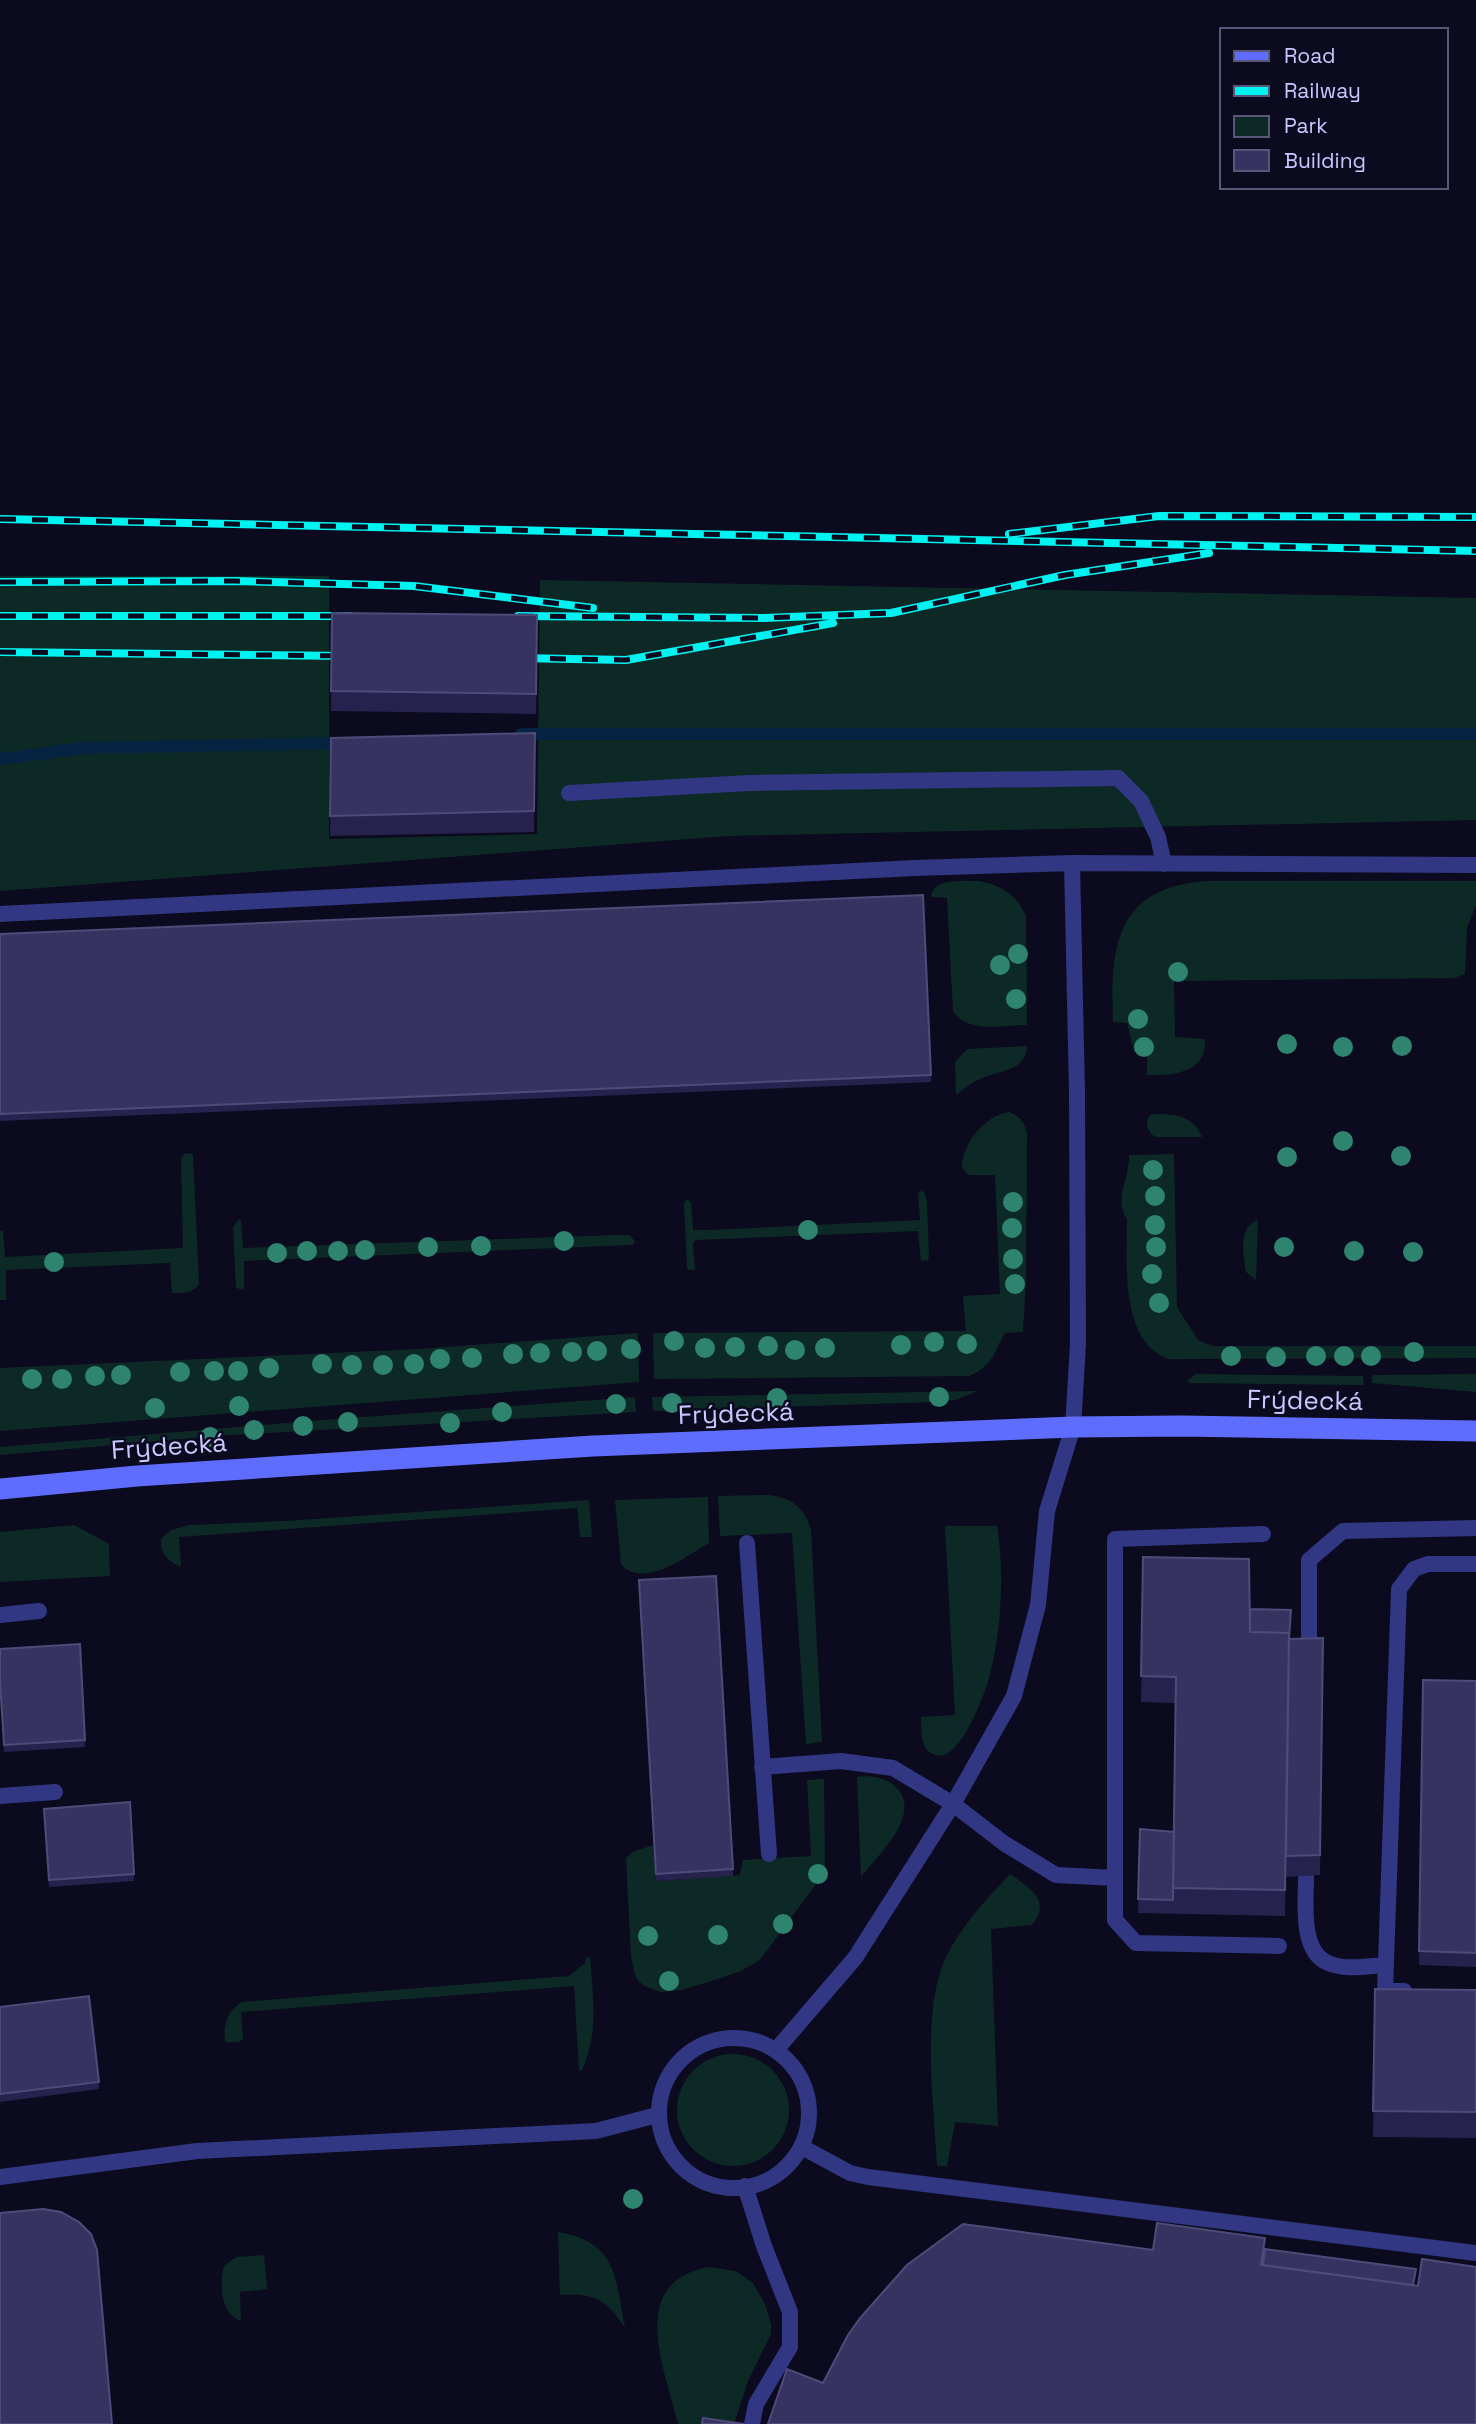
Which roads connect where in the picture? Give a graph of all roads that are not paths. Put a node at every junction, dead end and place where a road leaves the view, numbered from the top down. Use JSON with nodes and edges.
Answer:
{"nodes":[{"id":1,"x":569,"y":793,"type":"dead end"},
{"id":2,"x":1072,"y":863,"type":"junction"},
{"id":3,"x":1164,"y":864,"type":"junction"},
{"id":4,"x":1476,"y":865,"type":"edge"},
{"id":5,"x":0,"y":914,"type":"edge"},
{"id":6,"x":1073,"y":1427,"type":"junction"},
{"id":7,"x":1476,"y":1431,"type":"edge"},
{"id":8,"x":0,"y":1489,"type":"edge"},
{"id":9,"x":1476,"y":1528,"type":"edge"},
{"id":10,"x":1263,"y":1534,"type":"dead end"},
{"id":11,"x":747,"y":1543,"type":"dead end"},
{"id":12,"x":1476,"y":1564,"type":"edge"},
{"id":13,"x":39,"y":1611,"type":"dead end"},
{"id":14,"x":0,"y":1615,"type":"edge"},
{"id":15,"x":1309,"y":1659,"type":"edge"},
{"id":16,"x":762,"y":1767,"type":"junction"},
{"id":17,"x":55,"y":1792,"type":"dead end"},
{"id":18,"x":0,"y":1796,"type":"edge"},
{"id":19,"x":953,"y":1804,"type":"junction"},
{"id":20,"x":769,"y":1854,"type":"dead end"},
{"id":21,"x":1306,"y":1876,"type":"edge"},
{"id":22,"x":1115,"y":1878,"type":"junction"},
{"id":23,"x":1279,"y":1947,"type":"dead end"},
{"id":24,"x":1385,"y":1965,"type":"junction"},
{"id":25,"x":1424,"y":1992,"type":"edge"},
{"id":26,"x":776,"y":2050,"type":"junction"},
{"id":27,"x":657,"y":2115,"type":"junction"},
{"id":28,"x":802,"y":2147,"type":"junction"},
{"id":29,"x":0,"y":2177,"type":"edge"},
{"id":30,"x":745,"y":2186,"type":"junction"},
{"id":31,"x":1476,"y":2253,"type":"edge"},
{"id":32,"x":752,"y":2424,"type":"edge"}],
"edges":[{"from":1,"to":3,"type":"lane"},
{"from":2,"to":3,"type":"lane"},
{"from":2,"to":5,"type":"lane"},
{"from":2,"to":6,"type":"lane"},
{"from":3,"to":4,"type":"lane"},
{"from":6,"to":7,"type":"main road","name":"Frýdecká"},
{"from":6,"to":8,"type":"main road","name":"Frýdecká"},
{"from":6,"to":19,"type":"lane"},
{"from":9,"to":15,"type":"lane"},
{"from":10,"to":22,"type":"lane"},
{"from":11,"to":16,"type":"lane"},
{"from":12,"to":24,"type":"lane"},
{"from":13,"to":14,"type":"lane"},
{"from":16,"to":19,"type":"lane"},
{"from":16,"to":20,"type":"lane"},
{"from":17,"to":18,"type":"lane"},
{"from":19,"to":22,"type":"lane"},
{"from":19,"to":26,"type":"lane"},
{"from":21,"to":24,"type":"lane"},
{"from":22,"to":23,"type":"lane"},
{"from":24,"to":25,"type":"lane"},
{"from":26,"to":27,"type":"lane"},
{"from":26,"to":28,"type":"lane"},
{"from":27,"to":29,"type":"lane"},
{"from":27,"to":30,"type":"lane"},
{"from":28,"to":30,"type":"lane"},
{"from":28,"to":31,"type":"lane"},
{"from":30,"to":32,"type":"lane"}]}
